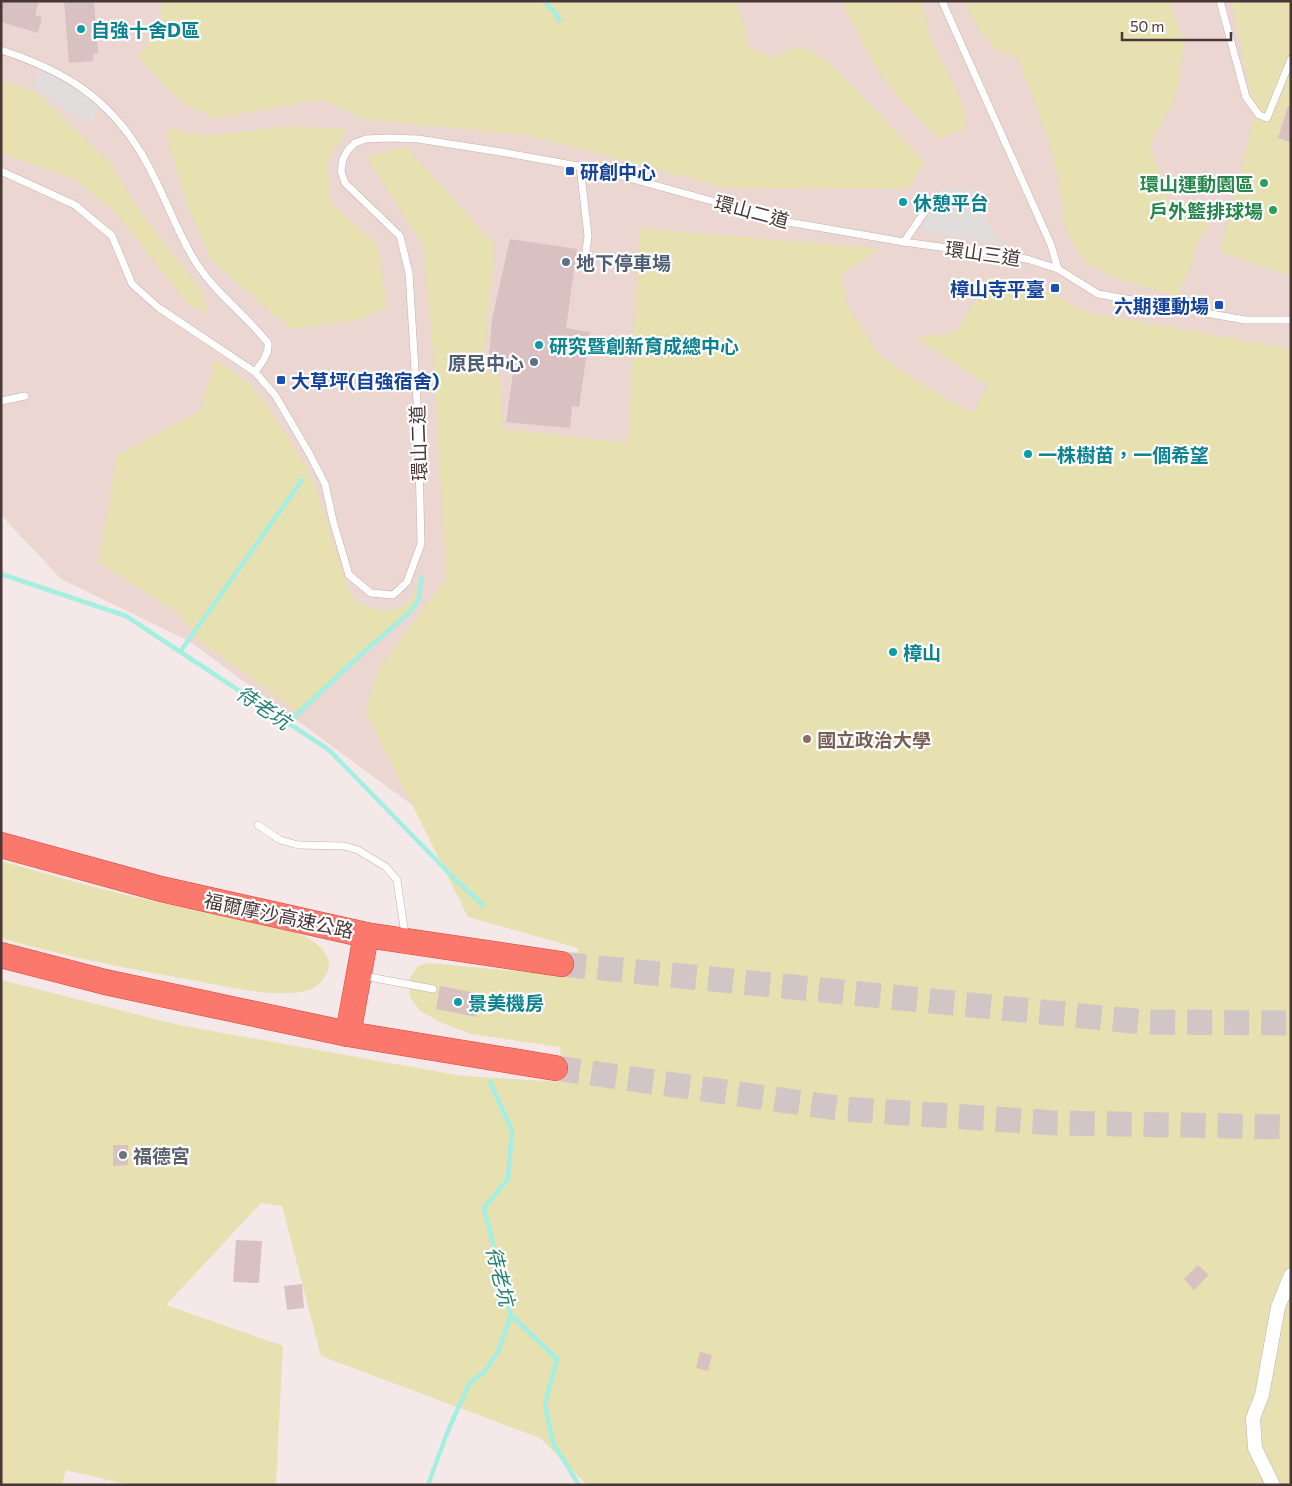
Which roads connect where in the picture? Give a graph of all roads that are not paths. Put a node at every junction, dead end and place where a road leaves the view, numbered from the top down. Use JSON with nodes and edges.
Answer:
{"nodes":[{"id":1,"x":942,"y":1,"type":"edge"},
{"id":2,"x":1220,"y":1,"type":"edge"},
{"id":3,"x":1,"y":50,"type":"edge"},
{"id":4,"x":1291,"y":60,"type":"edge"},
{"id":5,"x":580,"y":166,"type":"junction"},
{"id":6,"x":1,"y":171,"type":"edge"},
{"id":7,"x":930,"y":204,"type":"dead end"},
{"id":8,"x":904,"y":242,"type":"junction"},
{"id":9,"x":586,"y":251,"type":"dead end"},
{"id":10,"x":1058,"y":270,"type":"junction"},
{"id":11,"x":1291,"y":320,"type":"edge"},
{"id":12,"x":255,"y":372,"type":"junction"},
{"id":13,"x":25,"y":396,"type":"dead end"},
{"id":14,"x":1,"y":401,"type":"edge"},
{"id":15,"x":258,"y":825,"type":"dead end"},
{"id":16,"x":1,"y":845,"type":"edge"},
{"id":17,"x":366,"y":935,"type":"junction"},
{"id":18,"x":406,"y":940,"type":"junction"},
{"id":19,"x":1,"y":955,"type":"edge"},
{"id":20,"x":561,"y":964,"type":"tunnel mouth"},
{"id":21,"x":359,"y":975,"type":"junction"},
{"id":22,"x":433,"y":988,"type":"dead end"},
{"id":23,"x":348,"y":1034,"type":"junction"},
{"id":24,"x":555,"y":1068,"type":"tunnel mouth"},
{"id":25,"x":1291,"y":1275,"type":"edge"},
{"id":26,"x":1273,"y":1485,"type":"edge"}],
"edges":[{"from":1,"to":10,"type":"lane"},
{"from":2,"to":4,"type":"lane"},
{"from":3,"to":12,"type":"lane"},
{"from":5,"to":8,"type":"lane","name":"環山二道"},
{"from":5,"to":9,"type":"lane"},
{"from":5,"to":12,"type":"lane","name":"環山二道"},
{"from":6,"to":12,"type":"lane","name":"環山二道"},
{"from":7,"to":8,"type":"lane"},
{"from":8,"to":10,"type":"lane","name":"環山三道"},
{"from":10,"to":11,"type":"lane","name":"環山三道"},
{"from":13,"to":14,"type":"lane"},
{"from":15,"to":18,"type":"lane"},
{"from":16,"to":17,"type":"highway","name":"福爾摩沙高速公路"},
{"from":17,"to":18,"type":"highway","name":"福爾摩沙高速公路"},
{"from":17,"to":21,"type":"highway"},
{"from":18,"to":20,"type":"highway","name":"福爾摩沙高速公路"},
{"from":19,"to":23,"type":"highway"},
{"from":21,"to":22,"type":"lane"},
{"from":21,"to":23,"type":"highway"},
{"from":23,"to":24,"type":"highway"},
{"from":25,"to":26,"type":"street"}]}
